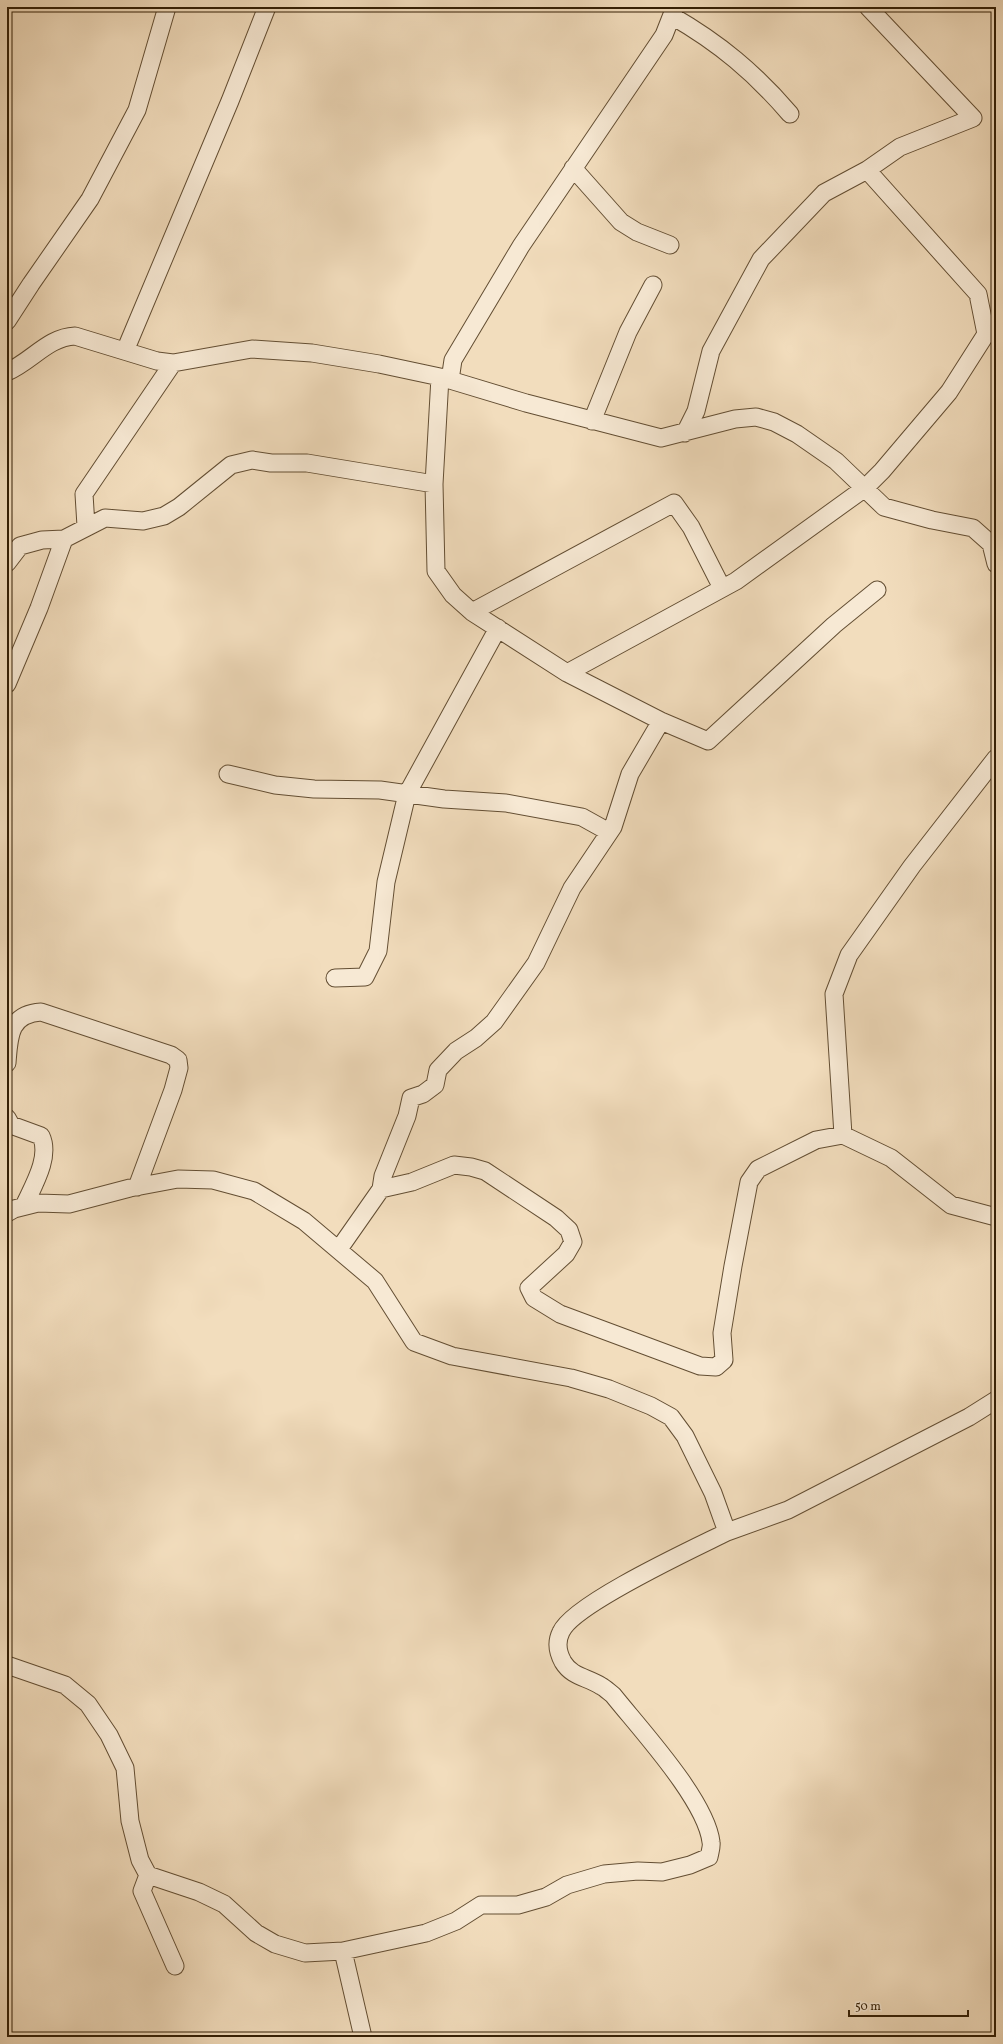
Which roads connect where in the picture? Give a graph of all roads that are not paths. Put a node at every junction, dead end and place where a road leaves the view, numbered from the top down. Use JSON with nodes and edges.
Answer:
{"nodes":[{"id":1,"x":167,"y":7,"type":"edge"},
{"id":2,"x":267,"y":7,"type":"edge"},
{"id":3,"x":868,"y":7,"type":"edge"},
{"id":4,"x":673,"y":11,"type":"edge"},
{"id":5,"x":790,"y":114,"type":"dead end"},
{"id":6,"x":574,"y":168,"type":"junction"},
{"id":7,"x":867,"y":170,"type":"junction"},
{"id":8,"x":670,"y":245,"type":"dead end"},
{"id":9,"x":652,"y":285,"type":"dead end"},
{"id":10,"x":7,"y":321,"type":"edge"},
{"id":11,"x":125,"y":351,"type":"junction"},
{"id":12,"x":173,"y":363,"type":"junction"},
{"id":13,"x":7,"y":372,"type":"edge"},
{"id":14,"x":445,"y":378,"type":"junction"},
{"id":15,"x":592,"y":421,"type":"junction"},
{"id":16,"x":686,"y":433,"type":"junction"},
{"id":17,"x":434,"y":484,"type":"junction"},
{"id":18,"x":865,"y":488,"type":"junction"},
{"id":19,"x":86,"y":526,"type":"junction"},
{"id":20,"x":64,"y":539,"type":"junction"},
{"id":21,"x":7,"y":563,"type":"edge"},
{"id":22,"x":996,"y":564,"type":"edge"},
{"id":23,"x":722,"y":588,"type":"junction"},
{"id":24,"x":877,"y":590,"type":"dead end"},
{"id":25,"x":472,"y":612,"type":"junction"},
{"id":26,"x":498,"y":628,"type":"junction"},
{"id":27,"x":568,"y":673,"type":"junction"},
{"id":28,"x":7,"y":684,"type":"edge"},
{"id":29,"x":661,"y":722,"type":"junction"},
{"id":30,"x":996,"y":758,"type":"edge"},
{"id":31,"x":228,"y":774,"type":"dead end"},
{"id":32,"x":407,"y":794,"type":"junction"},
{"id":33,"x":609,"y":832,"type":"junction"},
{"id":34,"x":335,"y":978,"type":"dead end"},
{"id":35,"x":7,"y":1063,"type":"edge"},
{"id":36,"x":7,"y":1118,"type":"edge"},
{"id":37,"x":843,"y":1135,"type":"junction"},
{"id":38,"x":137,"y":1187,"type":"junction"},
{"id":39,"x":381,"y":1189,"type":"junction"},
{"id":40,"x":24,"y":1206,"type":"junction"},
{"id":41,"x":7,"y":1213,"type":"edge"},
{"id":42,"x":996,"y":1217,"type":"edge"},
{"id":43,"x":339,"y":1249,"type":"junction"},
{"id":44,"x":996,"y":1400,"type":"edge"},
{"id":45,"x":727,"y":1532,"type":"junction"},
{"id":46,"x":7,"y":1665,"type":"edge"},
{"id":47,"x":148,"y":1875,"type":"junction"},
{"id":48,"x":344,"y":1951,"type":"junction"},
{"id":49,"x":175,"y":1966,"type":"dead end"},
{"id":50,"x":363,"y":2037,"type":"edge"}],
"edges":[{"from":1,"to":10,"type":"street"},
{"from":2,"to":11,"type":"street"},
{"from":3,"to":7,"type":"street"},
{"from":4,"to":5,"type":"street"},
{"from":4,"to":6,"type":"street"},
{"from":6,"to":8,"type":"street"},
{"from":6,"to":14,"type":"street"},
{"from":7,"to":16,"type":"street"},
{"from":7,"to":18,"type":"street"},
{"from":9,"to":15,"type":"street"},
{"from":11,"to":12,"type":"street"},
{"from":11,"to":13,"type":"street"},
{"from":12,"to":14,"type":"street"},
{"from":12,"to":19,"type":"street"},
{"from":14,"to":15,"type":"street"},
{"from":14,"to":17,"type":"street"},
{"from":15,"to":16,"type":"street"},
{"from":16,"to":18,"type":"street"},
{"from":17,"to":19,"type":"street"},
{"from":17,"to":25,"type":"street"},
{"from":18,"to":22,"type":"street"},
{"from":18,"to":23,"type":"street"},
{"from":19,"to":20,"type":"street"},
{"from":20,"to":21,"type":"street"},
{"from":20,"to":28,"type":"street"},
{"from":23,"to":25,"type":"street"},
{"from":23,"to":27,"type":"street"},
{"from":24,"to":29,"type":"street"},
{"from":25,"to":26,"type":"street"},
{"from":26,"to":27,"type":"street"},
{"from":26,"to":32,"type":"street"},
{"from":27,"to":29,"type":"street"},
{"from":29,"to":33,"type":"street"},
{"from":30,"to":37,"type":"street"},
{"from":31,"to":32,"type":"street"},
{"from":32,"to":33,"type":"street"},
{"from":32,"to":34,"type":"street"},
{"from":33,"to":39,"type":"street"},
{"from":35,"to":38,"type":"street"},
{"from":36,"to":40,"type":"street"},
{"from":37,"to":39,"type":"street"},
{"from":37,"to":42,"type":"street"},
{"from":38,"to":40,"type":"street"},
{"from":38,"to":43,"type":"street"},
{"from":39,"to":43,"type":"street"},
{"from":40,"to":41,"type":"street"},
{"from":43,"to":45,"type":"street"},
{"from":44,"to":45,"type":"street"},
{"from":45,"to":48,"type":"street"},
{"from":46,"to":47,"type":"street"},
{"from":47,"to":48,"type":"street"},
{"from":47,"to":49,"type":"street"},
{"from":48,"to":50,"type":"street"}]}
